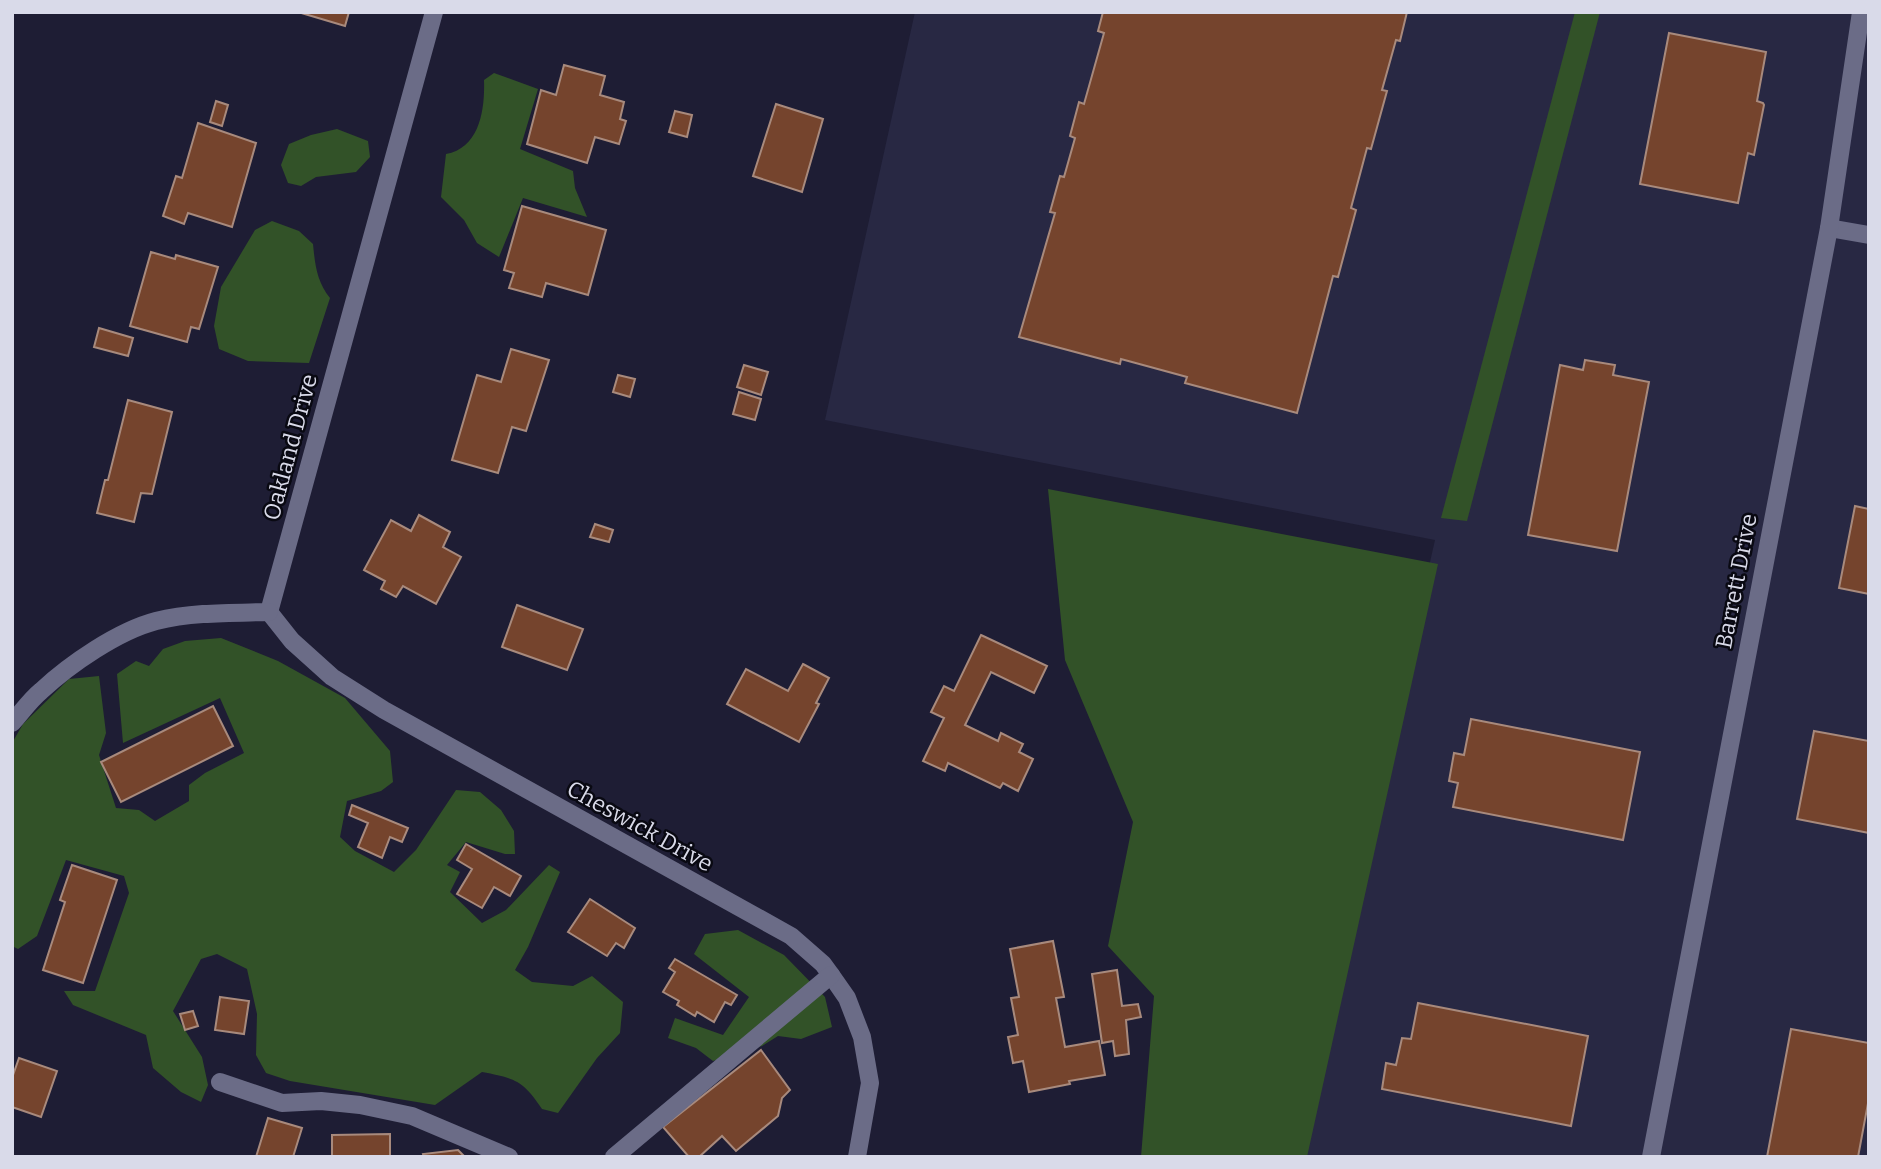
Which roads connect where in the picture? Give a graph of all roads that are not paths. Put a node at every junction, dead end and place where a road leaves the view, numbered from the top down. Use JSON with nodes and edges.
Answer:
{"nodes":[{"id":1,"x":435,"y":12,"type":"edge"},
{"id":2,"x":1861,"y":12,"type":"edge"},
{"id":3,"x":1829,"y":228,"type":"junction"},
{"id":4,"x":1869,"y":235,"type":"edge"},
{"id":5,"x":269,"y":612,"type":"junction"},
{"id":6,"x":12,"y":723,"type":"edge"},
{"id":7,"x":831,"y":975,"type":"junction"},
{"id":8,"x":220,"y":1082,"type":"dead end"},
{"id":9,"x":509,"y":1157,"type":"edge"},
{"id":10,"x":614,"y":1157,"type":"edge"},
{"id":11,"x":857,"y":1157,"type":"edge"},
{"id":12,"x":1651,"y":1157,"type":"edge"}],
"edges":[{"from":1,"to":5,"type":"street","name":"Oakland Drive"},
{"from":2,"to":3,"type":"street","name":"Barrett Drive"},
{"from":3,"to":4,"type":"street"},
{"from":3,"to":12,"type":"street","name":"Barrett Drive"},
{"from":5,"to":6,"type":"street"},
{"from":5,"to":7,"type":"street","name":"Cheswick Drive"},
{"from":7,"to":10,"type":"street"},
{"from":7,"to":11,"type":"street","name":"Cheswick Drive"},
{"from":8,"to":9,"type":"street"}]}
